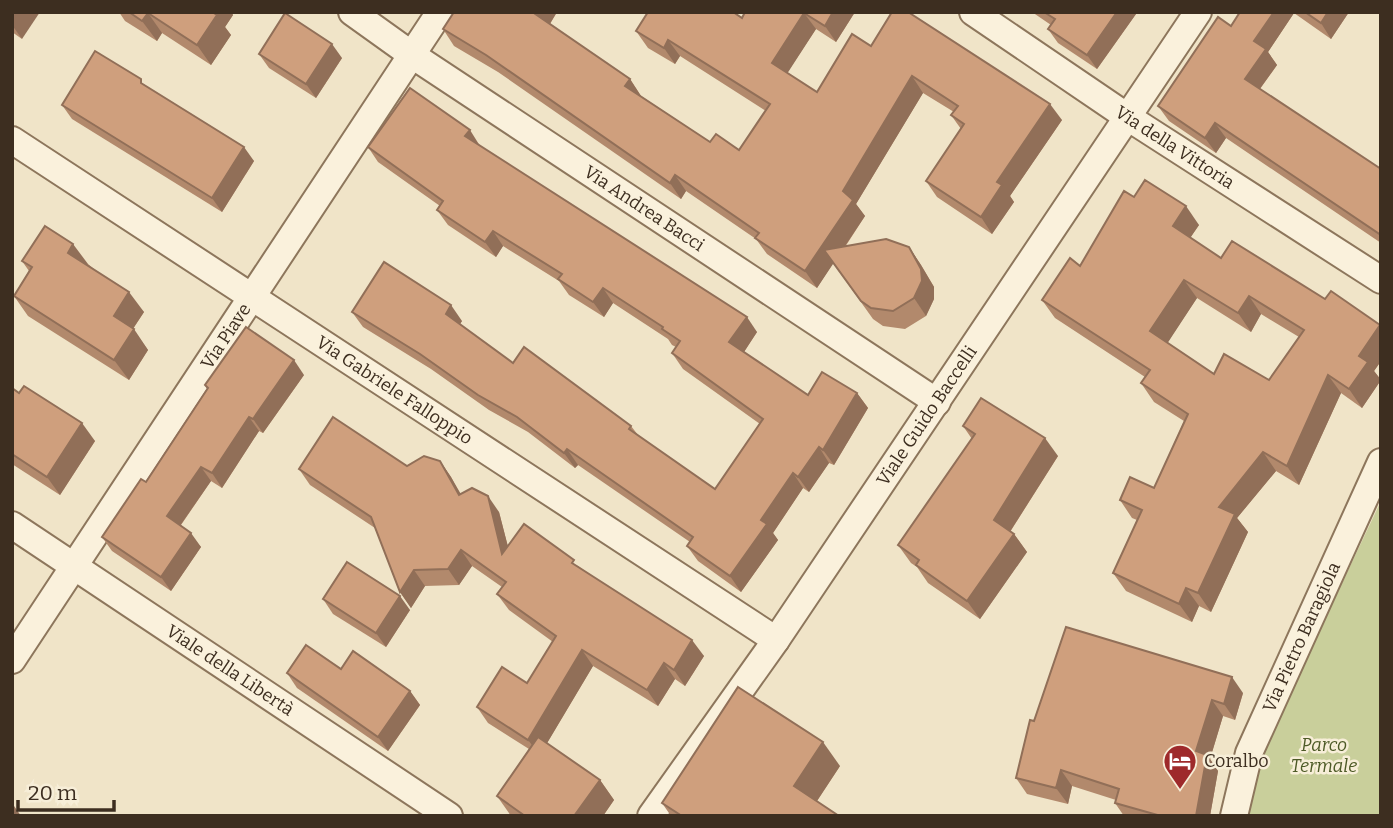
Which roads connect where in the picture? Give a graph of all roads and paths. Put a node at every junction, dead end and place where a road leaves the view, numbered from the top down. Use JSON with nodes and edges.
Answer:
{"nodes":[{"id":1,"x":352,"y":12,"type":"edge"},
{"id":2,"x":440,"y":12,"type":"edge"},
{"id":3,"x":973,"y":12,"type":"edge"},
{"id":4,"x":1198,"y":12,"type":"edge"},
{"id":5,"x":412,"y":55,"type":"junction"},
{"id":6,"x":1129,"y":118,"type":"junction"},
{"id":7,"x":12,"y":140,"type":"edge"},
{"id":8,"x":1381,"y":280,"type":"edge"},
{"id":9,"x":252,"y":300,"type":"junction"},
{"id":10,"x":937,"y":402,"type":"junction"},
{"id":11,"x":1381,"y":462,"type":"edge"},
{"id":12,"x":12,"y":525,"type":"edge"},
{"id":13,"x":74,"y":566,"type":"junction"},
{"id":14,"x":776,"y":640,"type":"junction"},
{"id":15,"x":12,"y":660,"type":"edge"},
{"id":16,"x":449,"y":816,"type":"edge"},
{"id":17,"x":651,"y":816,"type":"edge"},
{"id":18,"x":1234,"y":816,"type":"edge"}],
"edges":[{"from":1,"to":5,"type":"street","name":"Via Andrea Bacci"},
{"from":2,"to":5,"type":"street","name":"Via Piave"},
{"from":3,"to":6,"type":"street","name":"Via della Vittoria"},
{"from":4,"to":6,"type":"street","name":"Viale Guido Baccelli"},
{"from":5,"to":9,"type":"street","name":"Via Piave"},
{"from":5,"to":10,"type":"street","name":"Via Andrea Bacci"},
{"from":6,"to":8,"type":"street","name":"Via della Vittoria"},
{"from":6,"to":10,"type":"street","name":"Viale Guido Baccelli"},
{"from":7,"to":9,"type":"street","name":"Via Gabriele Falloppio"},
{"from":9,"to":13,"type":"street","name":"Via Piave"},
{"from":9,"to":14,"type":"street","name":"Via Gabriele Falloppio"},
{"from":10,"to":14,"type":"street","name":"Viale Guido Baccelli"},
{"from":11,"to":18,"type":"street","name":"Via Pietro Baragiola"},
{"from":12,"to":13,"type":"street","name":"Viale della Libertà"},
{"from":13,"to":15,"type":"street","name":"Via Piave"},
{"from":13,"to":16,"type":"street","name":"Viale della Libertà"},
{"from":14,"to":17,"type":"street","name":"Viale Guido Baccelli"}]}
